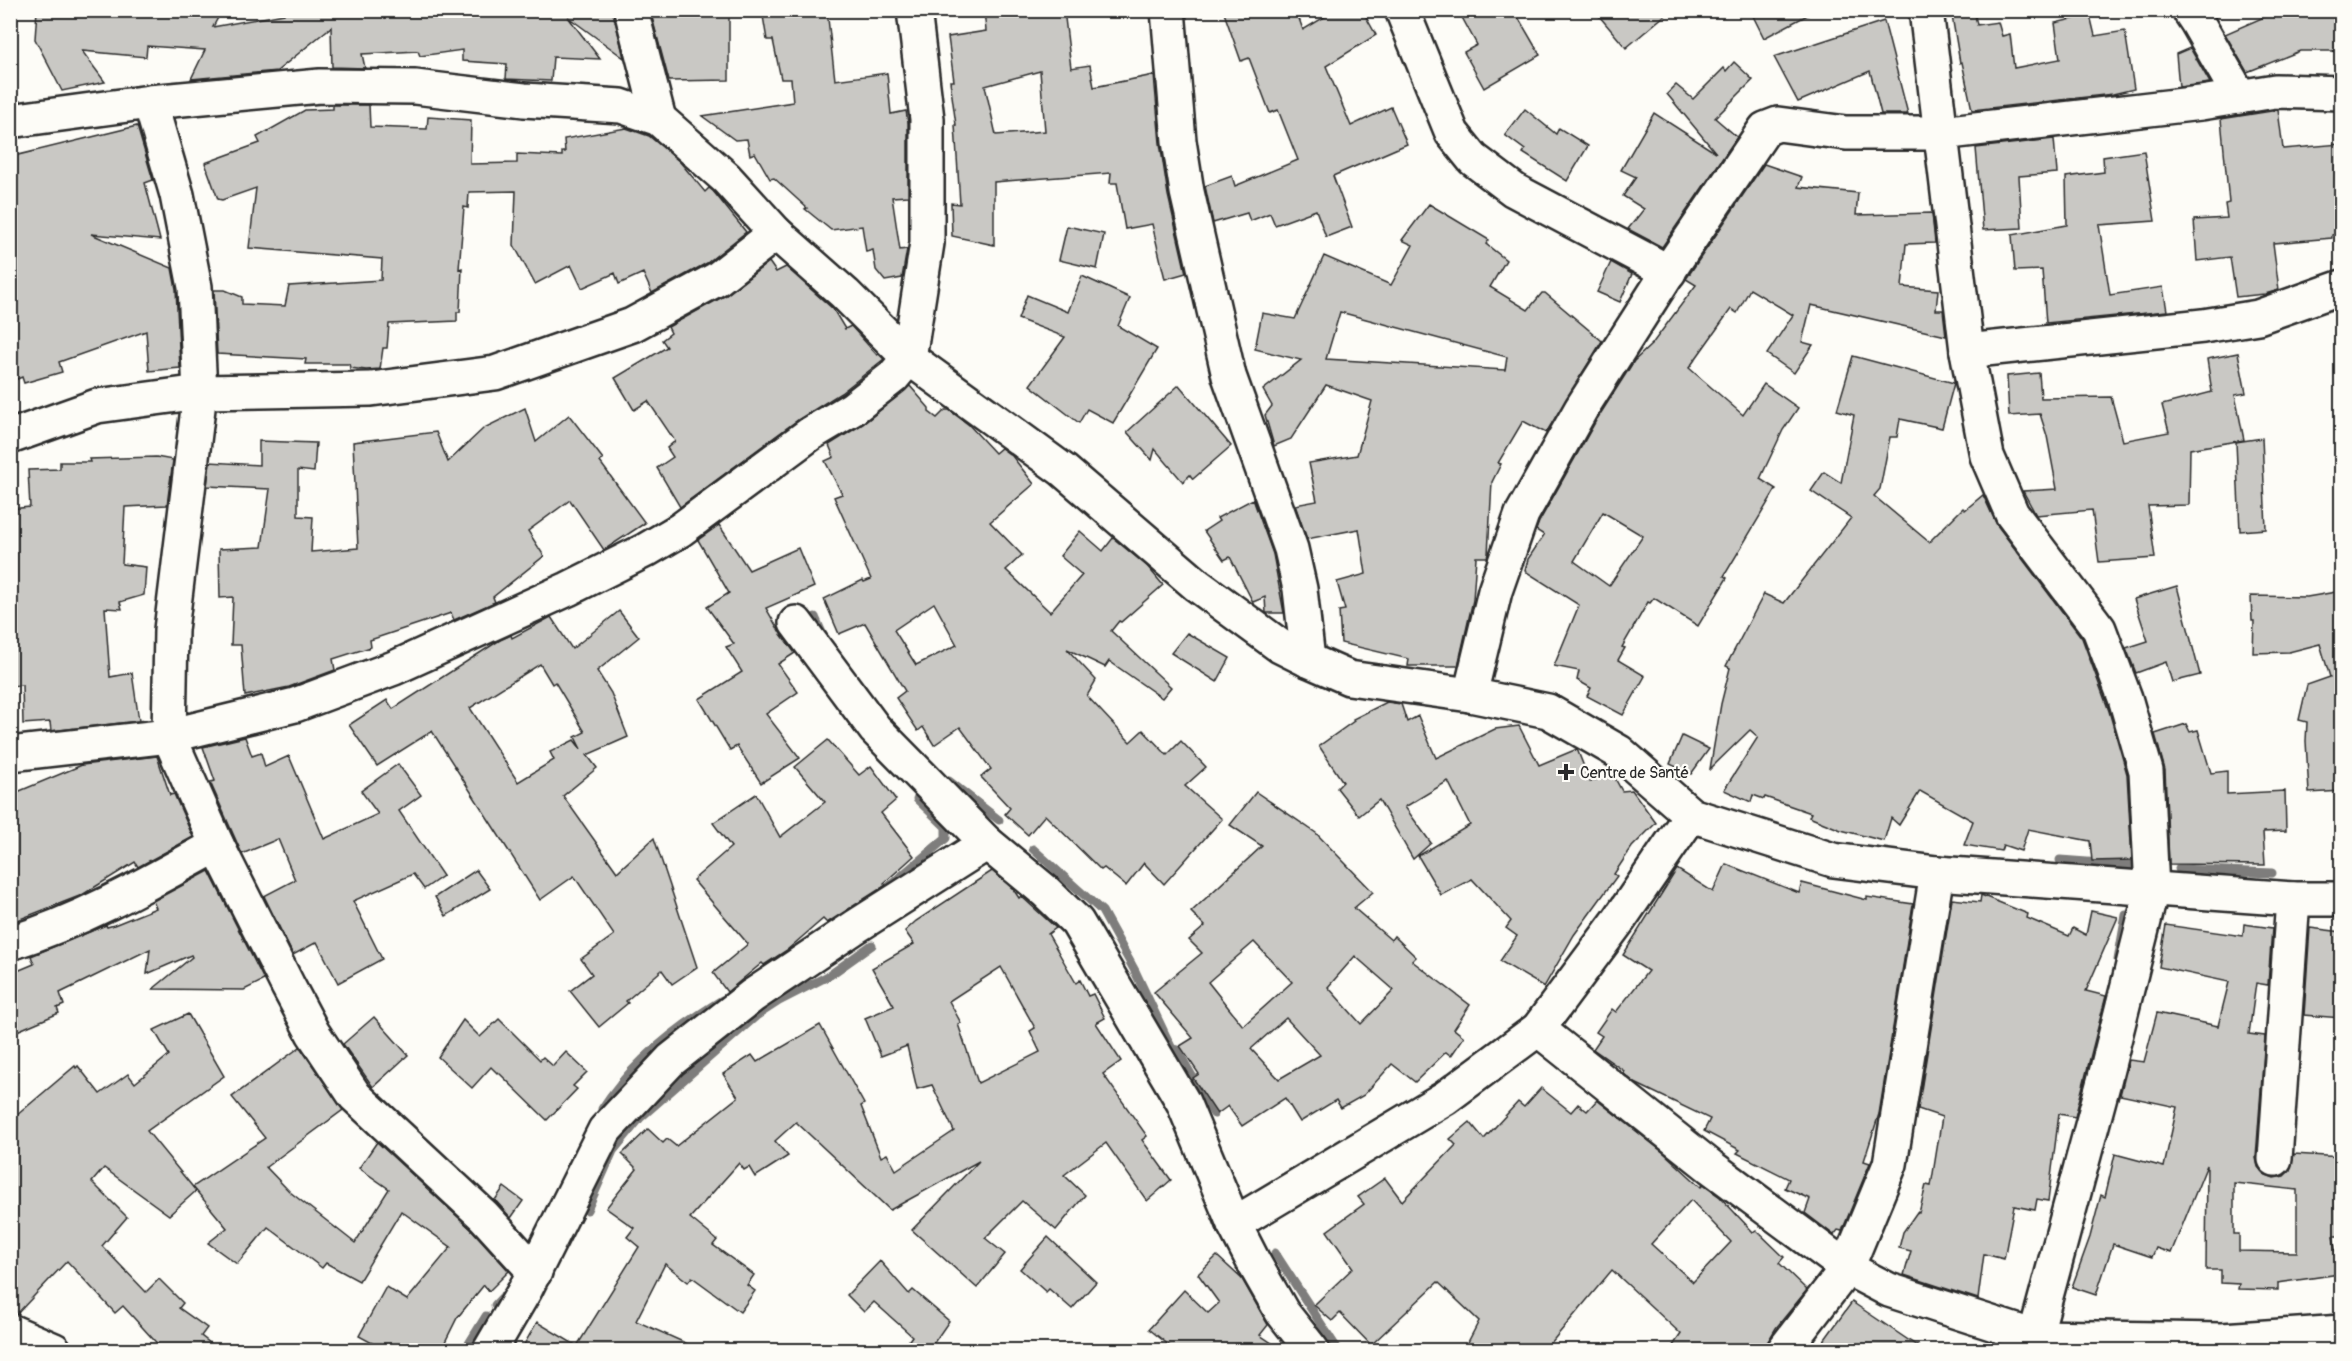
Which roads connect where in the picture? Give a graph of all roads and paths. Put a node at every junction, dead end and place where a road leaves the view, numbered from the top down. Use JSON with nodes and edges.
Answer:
{"nodes":[{"id":1,"x":631,"y":10,"type":"edge"},
{"id":2,"x":914,"y":10,"type":"edge"},
{"id":3,"x":1168,"y":10,"type":"edge"},
{"id":4,"x":1402,"y":10,"type":"edge"},
{"id":5,"x":1926,"y":10,"type":"edge"},
{"id":6,"x":2189,"y":10,"type":"edge"},
{"id":7,"x":2342,"y":93,"type":"edge"},
{"id":8,"x":2240,"y":97,"type":"junction"},
{"id":9,"x":150,"y":102,"type":"junction"},
{"id":10,"x":659,"y":119,"type":"junction"},
{"id":11,"x":10,"y":121,"type":"edge"},
{"id":12,"x":1941,"y":133,"type":"junction"},
{"id":13,"x":777,"y":233,"type":"junction"},
{"id":14,"x":1669,"y":272,"type":"junction"},
{"id":15,"x":2342,"y":287,"type":"edge"},
{"id":16,"x":1967,"y":351,"type":"junction"},
{"id":17,"x":909,"y":358,"type":"junction"},
{"id":18,"x":200,"y":392,"type":"junction"},
{"id":19,"x":10,"y":437,"type":"edge"},
{"id":20,"x":796,"y":623,"type":"dead end"},
{"id":21,"x":1308,"y":660,"type":"junction"},
{"id":22,"x":1470,"y":695,"type":"junction"},
{"id":23,"x":169,"y":736,"type":"junction"},
{"id":24,"x":10,"y":754,"type":"edge"},
{"id":25,"x":1691,"y":815,"type":"junction"},
{"id":26,"x":987,"y":843,"type":"junction"},
{"id":27,"x":217,"y":845,"type":"junction"},
{"id":28,"x":1937,"y":873,"type":"junction"},
{"id":29,"x":2152,"y":889,"type":"junction"},
{"id":30,"x":2292,"y":899,"type":"junction"},
{"id":31,"x":2342,"y":899,"type":"edge"},
{"id":32,"x":10,"y":943,"type":"edge"},
{"id":33,"x":1538,"y":1029,"type":"junction"},
{"id":34,"x":2276,"y":1159,"type":"dead end"},
{"id":35,"x":1234,"y":1224,"type":"junction"},
{"id":36,"x":1847,"y":1268,"type":"junction"},
{"id":37,"x":535,"y":1272,"type":"junction"},
{"id":38,"x":2342,"y":1332,"type":"edge"},
{"id":39,"x":14,"y":1339,"type":"edge"},
{"id":40,"x":2032,"y":1344,"type":"edge"},
{"id":41,"x":54,"y":1350,"type":"edge"},
{"id":42,"x":490,"y":1350,"type":"edge"},
{"id":43,"x":1312,"y":1350,"type":"edge"},
{"id":44,"x":1785,"y":1350,"type":"edge"}],
"edges":[{"from":1,"to":10,"type":"street"},
{"from":2,"to":17,"type":"street"},
{"from":3,"to":21,"type":"street"},
{"from":4,"to":14,"type":"street"},
{"from":5,"to":12,"type":"street"},
{"from":6,"to":8,"type":"street"},
{"from":7,"to":8,"type":"street"},
{"from":8,"to":12,"type":"street"},
{"from":9,"to":10,"type":"street"},
{"from":9,"to":11,"type":"street"},
{"from":9,"to":18,"type":"street"},
{"from":10,"to":13,"type":"street"},
{"from":12,"to":14,"type":"street"},
{"from":12,"to":16,"type":"street"},
{"from":13,"to":17,"type":"street"},
{"from":13,"to":18,"type":"street"},
{"from":14,"to":22,"type":"street"},
{"from":15,"to":16,"type":"street"},
{"from":16,"to":29,"type":"street"},
{"from":17,"to":21,"type":"street"},
{"from":17,"to":23,"type":"street"},
{"from":18,"to":19,"type":"street"},
{"from":18,"to":23,"type":"street"},
{"from":20,"to":26,"type":"street"},
{"from":21,"to":22,"type":"street"},
{"from":22,"to":25,"type":"street"},
{"from":23,"to":24,"type":"street"},
{"from":23,"to":27,"type":"street"},
{"from":25,"to":28,"type":"street"},
{"from":25,"to":33,"type":"street"},
{"from":26,"to":35,"type":"street"},
{"from":26,"to":37,"type":"street"},
{"from":27,"to":32,"type":"street"},
{"from":27,"to":37,"type":"street"},
{"from":28,"to":29,"type":"street"},
{"from":28,"to":36,"type":"street"},
{"from":29,"to":30,"type":"street"},
{"from":29,"to":40,"type":"street"},
{"from":30,"to":31,"type":"street"},
{"from":30,"to":34,"type":"street"},
{"from":33,"to":35,"type":"street"},
{"from":33,"to":36,"type":"street"},
{"from":35,"to":43,"type":"street"},
{"from":36,"to":40,"type":"street"},
{"from":36,"to":44,"type":"street"},
{"from":37,"to":42,"type":"street"},
{"from":38,"to":40,"type":"street"},
{"from":39,"to":41,"type":"street"}]}
